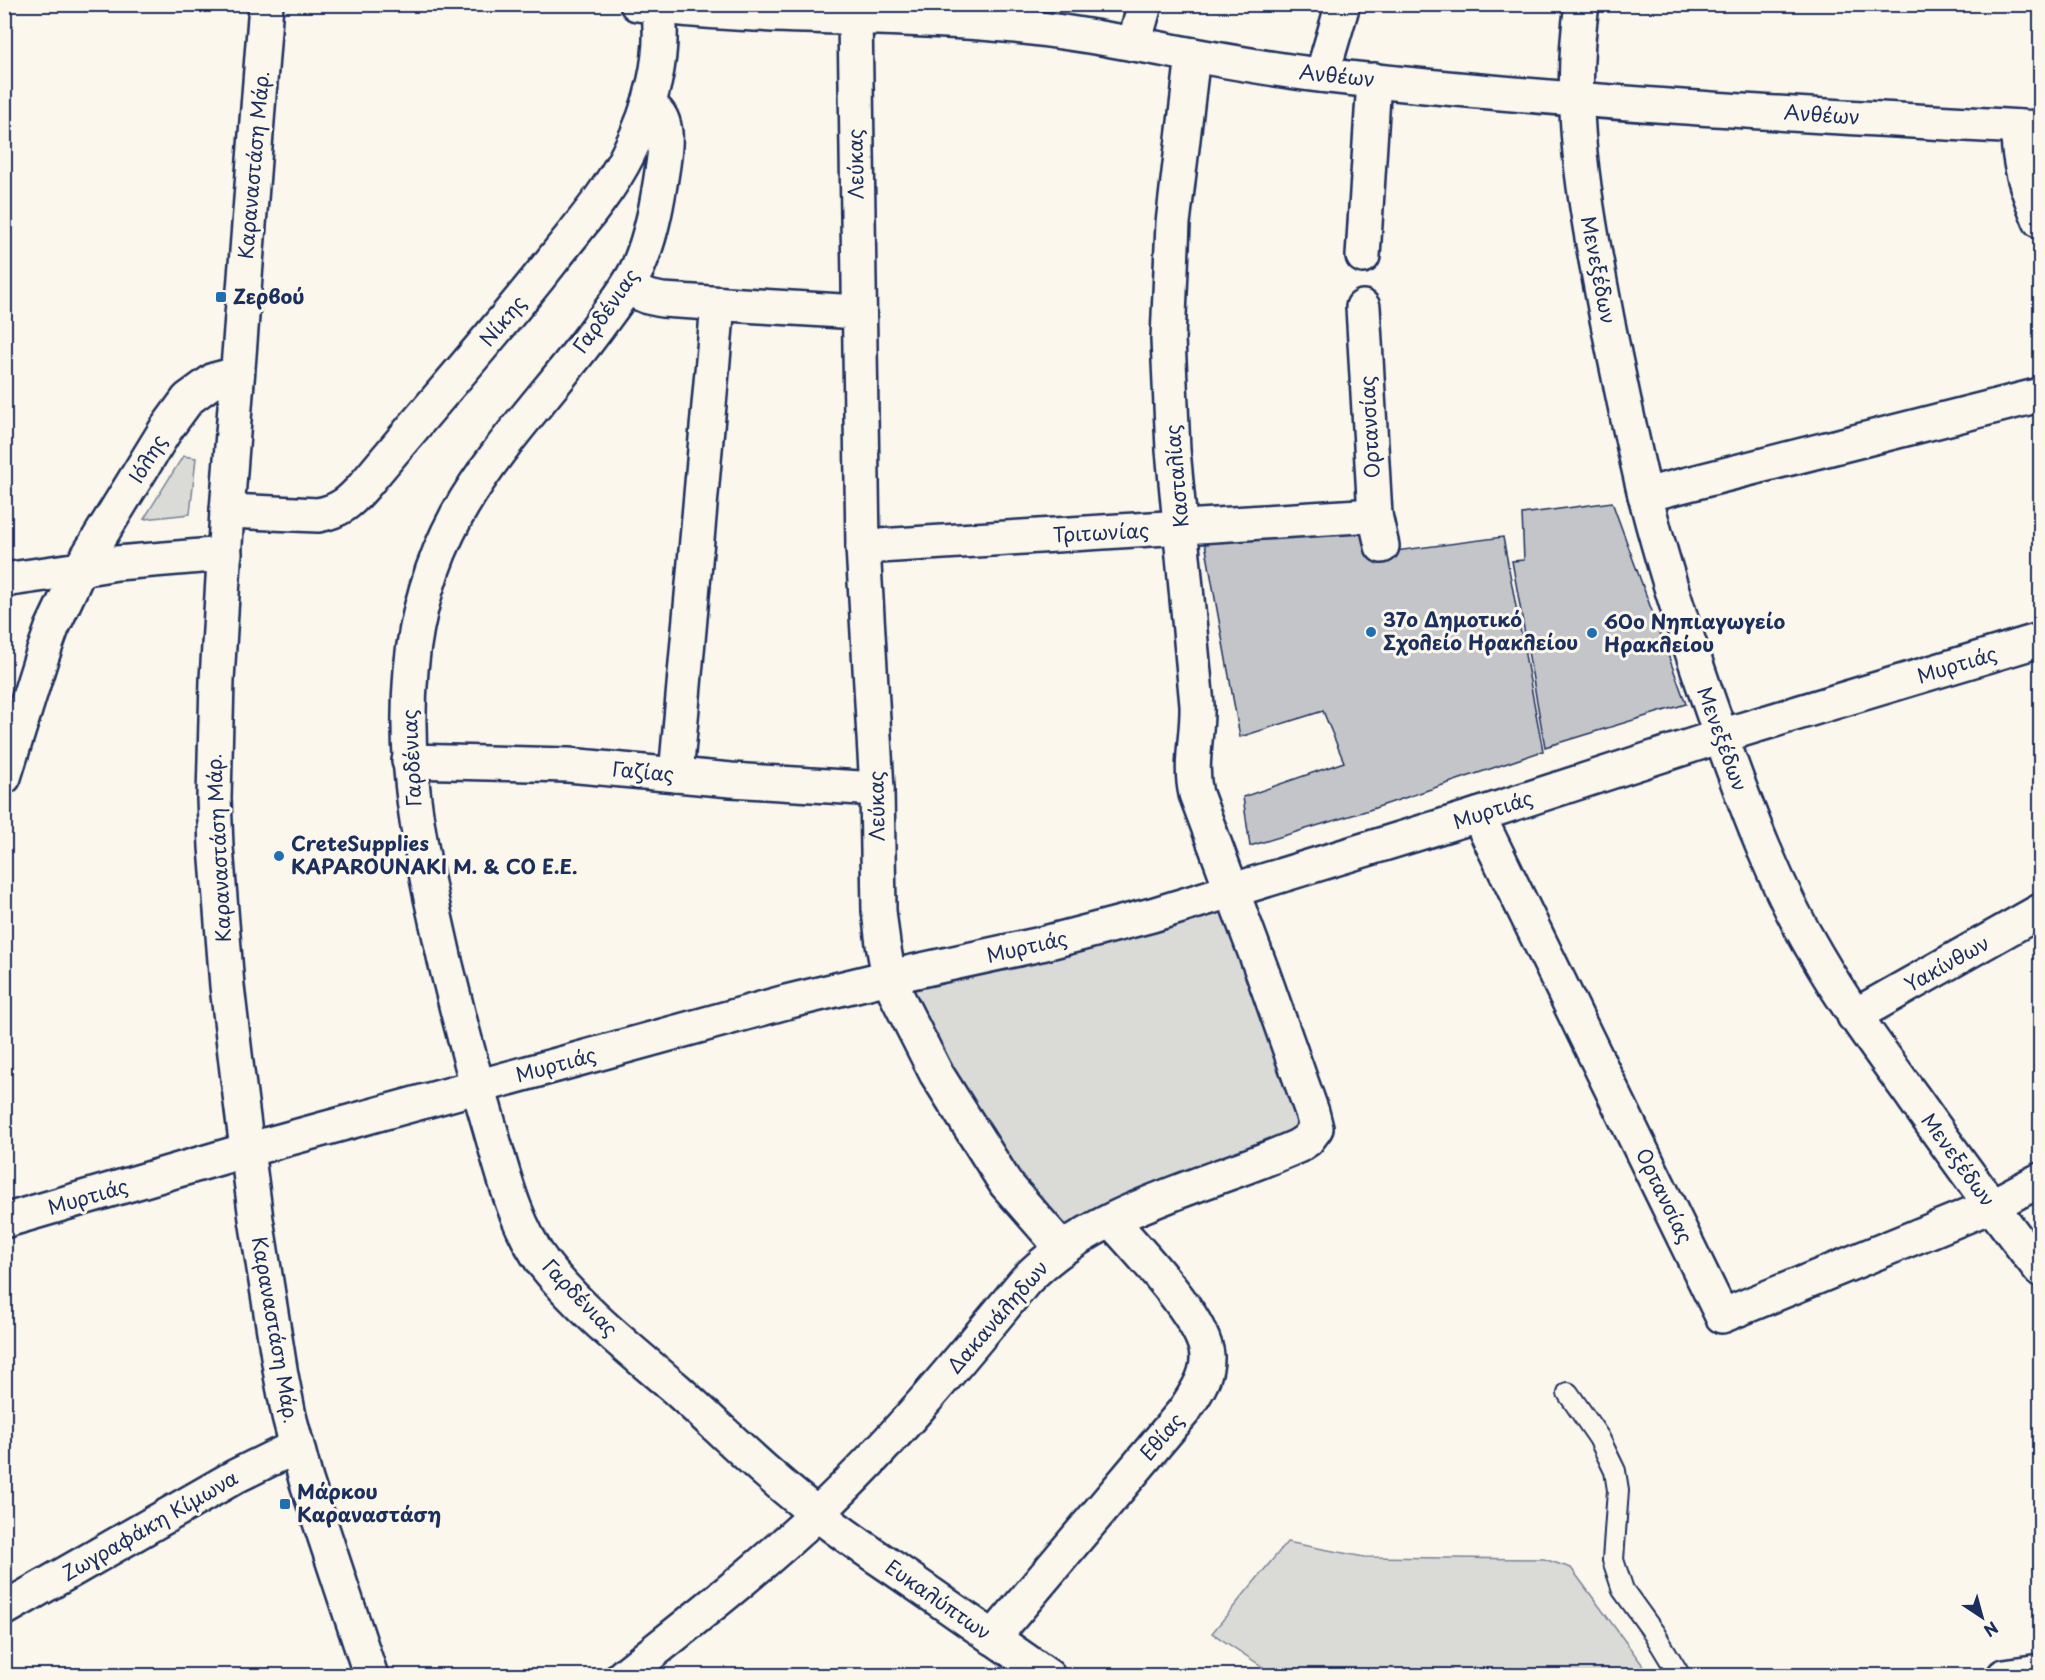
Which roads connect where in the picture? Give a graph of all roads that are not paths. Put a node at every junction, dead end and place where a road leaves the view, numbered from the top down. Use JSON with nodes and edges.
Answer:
{"nodes":[{"id":1,"x":266,"y":4,"type":"edge"},
{"id":2,"x":1145,"y":4,"type":"edge"},
{"id":3,"x":1342,"y":4,"type":"edge"},
{"id":4,"x":1582,"y":4,"type":"edge"},
{"id":5,"x":651,"y":5,"type":"edge"},
{"id":6,"x":855,"y":17,"type":"junction"},
{"id":7,"x":1134,"y":44,"type":"junction"},
{"id":8,"x":1193,"y":55,"type":"junction"},
{"id":9,"x":1322,"y":75,"type":"junction"},
{"id":10,"x":1374,"y":80,"type":"junction"},
{"id":11,"x":1575,"y":99,"type":"junction"},
{"id":12,"x":648,"y":105,"type":"junction"},
{"id":13,"x":2029,"y":127,"type":"edge"},
{"id":14,"x":2040,"y":221,"type":"edge"},
{"id":15,"x":1363,"y":256,"type":"dead end"},
{"id":16,"x":627,"y":288,"type":"junction"},
{"id":17,"x":718,"y":304,"type":"junction"},
{"id":18,"x":1363,"y":306,"type":"dead end"},
{"id":19,"x":858,"y":312,"type":"junction"},
{"id":20,"x":237,"y":374,"type":"junction"},
{"id":21,"x":2040,"y":395,"type":"edge"},
{"id":22,"x":1645,"y":495,"type":"junction"},
{"id":23,"x":227,"y":511,"type":"junction"},
{"id":24,"x":1182,"y":528,"type":"junction"},
{"id":25,"x":1378,"y":530,"type":"joint"},
{"id":26,"x":863,"y":547,"type":"junction"},
{"id":27,"x":225,"y":554,"type":"junction"},
{"id":28,"x":80,"y":569,"type":"junction"},
{"id":29,"x":4,"y":580,"type":"edge"},
{"id":30,"x":2040,"y":640,"type":"edge"},
{"id":31,"x":1721,"y":736,"type":"junction"},
{"id":32,"x":409,"y":760,"type":"junction"},
{"id":33,"x":676,"y":775,"type":"junction"},
{"id":34,"x":4,"y":777,"type":"edge"},
{"id":35,"x":877,"y":789,"type":"junction"},
{"id":36,"x":1478,"y":815,"type":"junction"},
{"id":37,"x":1233,"y":890,"type":"junction"},
{"id":38,"x":2040,"y":911,"type":"edge"},
{"id":39,"x":890,"y":977,"type":"junction"},
{"id":40,"x":1854,"y":1016,"type":"junction"},
{"id":41,"x":477,"y":1086,"type":"junction"},
{"id":42,"x":247,"y":1150,"type":"junction"},
{"id":43,"x":2040,"y":1180,"type":"edge"},
{"id":44,"x":1991,"y":1206,"type":"junction"},
{"id":45,"x":4,"y":1221,"type":"edge"},
{"id":46,"x":1112,"y":1221,"type":"junction"},
{"id":47,"x":1062,"y":1248,"type":"junction"},
{"id":48,"x":2040,"y":1269,"type":"edge"},
{"id":49,"x":1568,"y":1393,"type":"dead end"},
{"id":50,"x":297,"y":1446,"type":"junction"},
{"id":51,"x":823,"y":1519,"type":"junction"},
{"id":52,"x":4,"y":1610,"type":"edge"},
{"id":53,"x":993,"y":1638,"type":"junction"},
{"id":54,"x":2040,"y":1671,"type":"edge"},
{"id":55,"x":371,"y":1676,"type":"edge"},
{"id":56,"x":623,"y":1676,"type":"edge"},
{"id":57,"x":1048,"y":1676,"type":"edge"},
{"id":58,"x":1680,"y":1676,"type":"edge"},
{"id":59,"x":2004,"y":1676,"type":"edge"}],
"edges":[{"from":1,"to":20,"type":"street","name":"Καραναστάση Μάρ."},
{"from":2,"to":7,"type":"street"},
{"from":3,"to":9,"type":"street"},
{"from":4,"to":11,"type":"street","name":"Μενεξέδων"},
{"from":5,"to":6,"type":"street","name":"Ανθέων"},
{"from":5,"to":12,"type":"street","name":"Νίκης"},
{"from":6,"to":7,"type":"street","name":"Ανθέων"},
{"from":6,"to":19,"type":"street","name":"Λεύκας"},
{"from":7,"to":8,"type":"street","name":"Ανθέων"},
{"from":8,"to":9,"type":"street","name":"Ανθέων"},
{"from":8,"to":24,"type":"street","name":"Κασταλίας"},
{"from":9,"to":10,"type":"street","name":"Ανθέων"},
{"from":10,"to":11,"type":"street","name":"Ανθέων"},
{"from":10,"to":15,"type":"street"},
{"from":11,"to":13,"type":"street","name":"Ανθέων"},
{"from":11,"to":22,"type":"street","name":"Μενεξέδων"},
{"from":12,"to":16,"type":"street","name":"Γαρδένιας"},
{"from":12,"to":23,"type":"street","name":"Νίκης"},
{"from":13,"to":14,"type":"street"},
{"from":16,"to":17,"type":"street"},
{"from":16,"to":32,"type":"street","name":"Γαρδένιας"},
{"from":17,"to":19,"type":"street"},
{"from":17,"to":33,"type":"street"},
{"from":18,"to":25,"type":"street","name":"Ορτανσίας"},
{"from":19,"to":26,"type":"street","name":"Λεύκας"},
{"from":20,"to":23,"type":"street","name":"Καραναστάση Μάρ."},
{"from":20,"to":28,"type":"street","name":"Ιόλης"},
{"from":21,"to":22,"type":"street"},
{"from":22,"to":31,"type":"street","name":"Μενεξέδων"},
{"from":23,"to":27,"type":"street","name":"Καραναστάση Μάρ."},
{"from":24,"to":25,"type":"street","name":"Τριτωνίας"},
{"from":24,"to":26,"type":"street","name":"Τριτωνίας"},
{"from":24,"to":37,"type":"street","name":"Κασταλίας"},
{"from":26,"to":35,"type":"street","name":"Λεύκας"},
{"from":27,"to":28,"type":"street"},
{"from":27,"to":42,"type":"street","name":"Καραναστάση Μάρ."},
{"from":28,"to":29,"type":"street"},
{"from":28,"to":34,"type":"street","name":"Ιόλης"},
{"from":30,"to":31,"type":"street","name":"Μυρτιάς"},
{"from":31,"to":36,"type":"street","name":"Μυρτιάς"},
{"from":31,"to":40,"type":"street","name":"Μενεξέδων"},
{"from":32,"to":33,"type":"street","name":"Γαζίας"},
{"from":32,"to":41,"type":"street","name":"Γαρδένιας"},
{"from":33,"to":35,"type":"street","name":"Γαζίας"},
{"from":35,"to":39,"type":"street","name":"Λεύκας"},
{"from":36,"to":37,"type":"street","name":"Μυρτιάς"},
{"from":36,"to":44,"type":"street","name":"Ορτανσίας"},
{"from":37,"to":39,"type":"street","name":"Μυρτιάς"},
{"from":37,"to":46,"type":"street","name":"Δακανάληδων"},
{"from":38,"to":40,"type":"street","name":"Υακίνθων"},
{"from":39,"to":41,"type":"street","name":"Μυρτιάς"},
{"from":39,"to":47,"type":"street","name":"Λεύκας"},
{"from":40,"to":44,"type":"street","name":"Μενεξέδων"},
{"from":41,"to":42,"type":"street","name":"Μυρτιάς"},
{"from":41,"to":51,"type":"street","name":"Γαρδένιας"},
{"from":42,"to":45,"type":"street","name":"Μυρτιάς"},
{"from":42,"to":50,"type":"street","name":"Καραναστάση Μάρ."},
{"from":43,"to":44,"type":"street"},
{"from":44,"to":48,"type":"street","name":"Μενεξέδων"},
{"from":46,"to":47,"type":"street","name":"Δακανάληδων"},
{"from":46,"to":53,"type":"street","name":"Εθίας"},
{"from":47,"to":51,"type":"street","name":"Δακανάληδων"},
{"from":49,"to":58,"type":"lane"},
{"from":50,"to":52,"type":"street","name":"Ζωγραφάκη Κίμωνα"},
{"from":50,"to":55,"type":"street","name":"Καραναστάση Μάρ."},
{"from":51,"to":53,"type":"street","name":"Ευκαλύπτων"},
{"from":51,"to":56,"type":"street","name":"Δακανάληδων"},
{"from":53,"to":57,"type":"street","name":"Ευκαλύπτων"},
{"from":54,"to":59,"type":"street"}]}
